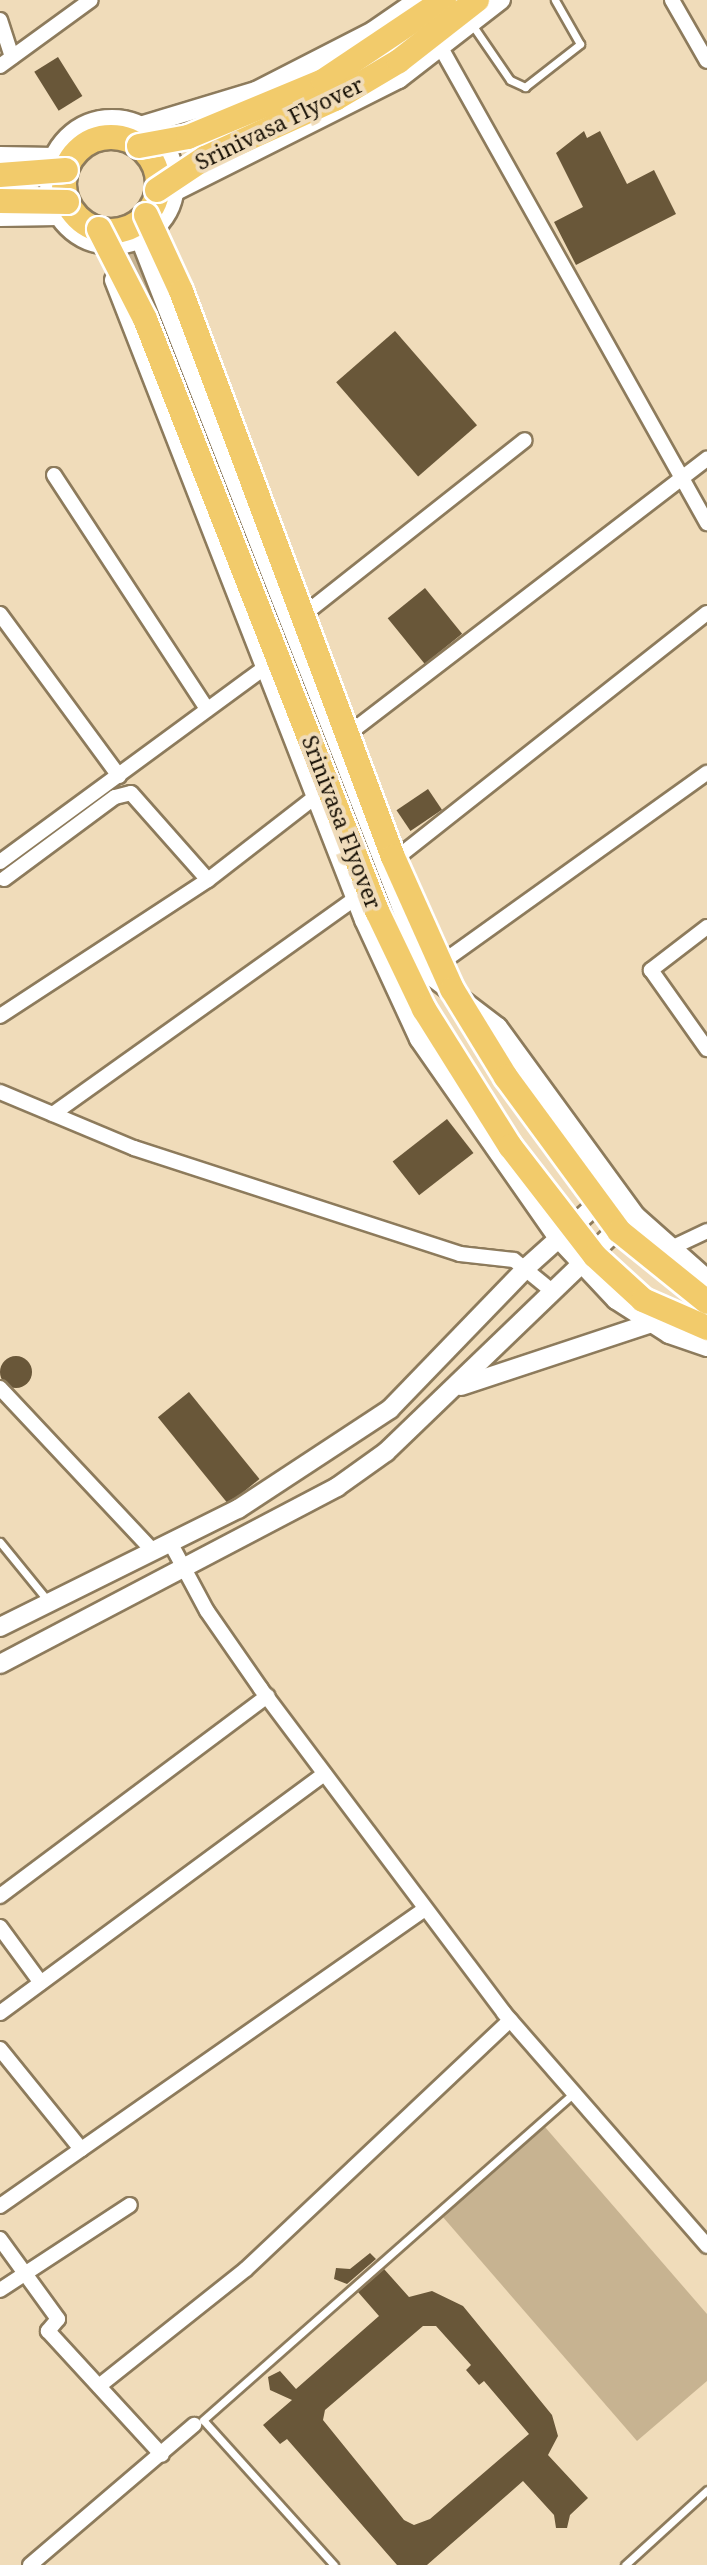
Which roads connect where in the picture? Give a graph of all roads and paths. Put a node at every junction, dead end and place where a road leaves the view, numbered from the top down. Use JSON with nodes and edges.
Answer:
{"nodes":[{"id":1,"x":91,"y":0,"type":"edge"},
{"id":2,"x":444,"y":0,"type":"edge"},
{"id":3,"x":477,"y":0,"type":"edge"},
{"id":4,"x":501,"y":0,"type":"edge"},
{"id":5,"x":555,"y":0,"type":"edge"},
{"id":6,"x":672,"y":0,"type":"edge"},
{"id":7,"x":414,"y":3,"type":"edge"},
{"id":8,"x":0,"y":20,"type":"edge"},
{"id":9,"x":473,"y":26,"type":"junction"},
{"id":10,"x":444,"y":47,"type":"junction"},
{"id":11,"x":6,"y":61,"type":"edge"},
{"id":12,"x":707,"y":61,"type":"edge"},
{"id":13,"x":140,"y":136,"type":"junction"},
{"id":14,"x":0,"y":156,"type":"edge"},
{"id":15,"x":60,"y":164,"type":"junction"},
{"id":16,"x":0,"y":175,"type":"edge"},
{"id":17,"x":166,"y":191,"type":"junction"},
{"id":18,"x":0,"y":201,"type":"edge"},
{"id":19,"x":62,"y":209,"type":"junction"},
{"id":20,"x":146,"y":215,"type":"junction"},
{"id":21,"x":0,"y":217,"type":"edge"},
{"id":22,"x":100,"y":237,"type":"junction"},
{"id":23,"x":140,"y":239,"type":"junction"},
{"id":24,"x":525,"y":440,"type":"dead end"},
{"id":25,"x":707,"y":459,"type":"edge"},
{"id":26,"x":54,"y":475,"type":"dead end"},
{"id":27,"x":679,"y":480,"type":"junction"},
{"id":28,"x":707,"y":523,"type":"edge"},
{"id":29,"x":707,"y":613,"type":"edge"},
{"id":30,"x":0,"y":614,"type":"edge"},
{"id":31,"x":288,"y":628,"type":"junction"},
{"id":32,"x":264,"y":668,"type":"junction"},
{"id":33,"x":207,"y":709,"type":"junction"},
{"id":34,"x":333,"y":745,"type":"junction"},
{"id":35,"x":707,"y":773,"type":"edge"},
{"id":36,"x":119,"y":776,"type":"junction"},
{"id":37,"x":315,"y":797,"type":"junction"},
{"id":38,"x":0,"y":862,"type":"edge"},
{"id":39,"x":383,"y":870,"type":"junction"},
{"id":40,"x":4,"y":879,"type":"dead end"},
{"id":41,"x":208,"y":880,"type":"junction"},
{"id":42,"x":356,"y":898,"type":"junction"},
{"id":43,"x":707,"y":927,"type":"edge"},
{"id":44,"x":427,"y":973,"type":"junction"},
{"id":45,"x":0,"y":1016,"type":"edge"},
{"id":46,"x":707,"y":1049,"type":"edge"},
{"id":47,"x":0,"y":1092,"type":"edge"},
{"id":48,"x":53,"y":1114,"type":"junction"},
{"id":49,"x":615,"y":1188,"type":"junction"},
{"id":50,"x":634,"y":1214,"type":"junction"},
{"id":51,"x":707,"y":1231,"type":"edge"},
{"id":52,"x":558,"y":1238,"type":"junction"},
{"id":53,"x":669,"y":1249,"type":"junction"},
{"id":54,"x":581,"y":1263,"type":"junction"},
{"id":55,"x":528,"y":1266,"type":"junction"},
{"id":56,"x":707,"y":1279,"type":"edge"},
{"id":57,"x":552,"y":1291,"type":"junction"},
{"id":58,"x":707,"y":1302,"type":"edge"},
{"id":59,"x":652,"y":1323,"type":"junction"},
{"id":60,"x":707,"y":1328,"type":"edge"},
{"id":61,"x":707,"y":1347,"type":"edge"},
{"id":62,"x":0,"y":1388,"type":"edge"},
{"id":63,"x":455,"y":1388,"type":"junction"},
{"id":64,"x":0,"y":1542,"type":"edge"},
{"id":65,"x":171,"y":1544,"type":"junction"},
{"id":66,"x":154,"y":1552,"type":"junction"},
{"id":67,"x":186,"y":1571,"type":"junction"},
{"id":68,"x":50,"y":1603,"type":"junction"},
{"id":69,"x":0,"y":1627,"type":"edge"},
{"id":70,"x":0,"y":1664,"type":"edge"},
{"id":71,"x":267,"y":1696,"type":"junction"},
{"id":72,"x":324,"y":1774,"type":"junction"},
{"id":73,"x":0,"y":1896,"type":"edge"},
{"id":74,"x":425,"y":1909,"type":"junction"},
{"id":75,"x":0,"y":1927,"type":"edge"},
{"id":76,"x":41,"y":1983,"type":"junction"},
{"id":77,"x":0,"y":2013,"type":"edge"},
{"id":78,"x":510,"y":2020,"type":"junction"},
{"id":79,"x":0,"y":2049,"type":"edge"},
{"id":80,"x":573,"y":2094,"type":"junction"},
{"id":81,"x":81,"y":2149,"type":"junction"},
{"id":82,"x":130,"y":2205,"type":"dead end"},
{"id":83,"x":0,"y":2206,"type":"edge"},
{"id":84,"x":0,"y":2239,"type":"edge"},
{"id":85,"x":707,"y":2246,"type":"edge"},
{"id":86,"x":25,"y":2273,"type":"junction"},
{"id":87,"x":0,"y":2290,"type":"edge"},
{"id":88,"x":99,"y":2386,"type":"junction"},
{"id":89,"x":194,"y":2425,"type":"dead end"},
{"id":90,"x":162,"y":2455,"type":"junction"},
{"id":91,"x":707,"y":2490,"type":"edge"},
{"id":92,"x":30,"y":2565,"type":"edge"},
{"id":93,"x":334,"y":2565,"type":"edge"},
{"id":94,"x":625,"y":2565,"type":"edge"}],
"edges":[{"from":1,"to":11,"type":"street"},
{"from":2,"to":13,"type":"main road","name":"Srinivasa Flyover","bridge":true},
{"from":3,"to":17,"type":"main road","name":"Srinivasa Flyover","bridge":true},
{"from":4,"to":9,"type":"street"},
{"from":5,"to":9,"type":"lane"},
{"from":6,"to":12,"type":"street"},
{"from":7,"to":10,"type":"street"},
{"from":7,"to":13,"type":"street"},
{"from":8,"to":11,"type":"street"},
{"from":9,"to":10,"type":"street"},
{"from":10,"to":17,"type":"street"},
{"from":10,"to":27,"type":"street"},
{"from":13,"to":15,"type":"main road","name":"Srinivasa Flyover"},
{"from":13,"to":17,"type":"main road"},
{"from":14,"to":15,"type":"street"},
{"from":15,"to":16,"type":"main road","bridge":true},
{"from":15,"to":19,"type":"main road"},
{"from":17,"to":20,"type":"main road"},
{"from":17,"to":23,"type":"street"},
{"from":18,"to":19,"type":"main road","bridge":true},
{"from":19,"to":21,"type":"street"},
{"from":19,"to":22,"type":"main road","name":"Srinivasa Flyover"},
{"from":20,"to":22,"type":"main road"},
{"from":20,"to":58,"type":"main road","name":"Srinivasa Flyover","bridge":true},
{"from":22,"to":23,"type":"street"},
{"from":22,"to":32,"type":"street"},
{"from":22,"to":60,"type":"main road","name":"Srinivasa Flyover","bridge":true},
{"from":23,"to":31,"type":"street"},
{"from":24,"to":31,"type":"street"},
{"from":25,"to":27,"type":"street"},
{"from":26,"to":33,"type":"street"},
{"from":27,"to":28,"type":"street"},
{"from":27,"to":34,"type":"street"},
{"from":29,"to":39,"type":"street"},
{"from":30,"to":36,"type":"street"},
{"from":31,"to":34,"type":"street"},
{"from":32,"to":33,"type":"street"},
{"from":32,"to":37,"type":"street"},
{"from":33,"to":36,"type":"street"},
{"from":34,"to":39,"type":"street"},
{"from":35,"to":44,"type":"street"},
{"from":36,"to":38,"type":"street"},
{"from":37,"to":41,"type":"street"},
{"from":37,"to":42,"type":"street"},
{"from":39,"to":44,"type":"street"},
{"from":40,"to":41,"type":"street"},
{"from":41,"to":45,"type":"street"},
{"from":42,"to":48,"type":"street"},
{"from":42,"to":52,"type":"street"},
{"from":43,"to":46,"type":"street"},
{"from":44,"to":49,"type":"street"},
{"from":47,"to":48,"type":"street"},
{"from":48,"to":55,"type":"street"},
{"from":49,"to":50,"type":"street"},
{"from":49,"to":52,"type":"street"},
{"from":50,"to":53,"type":"street"},
{"from":50,"to":54,"type":"street"},
{"from":51,"to":53,"type":"street"},
{"from":52,"to":54,"type":"street"},
{"from":52,"to":55,"type":"street"},
{"from":53,"to":56,"type":"street"},
{"from":54,"to":57,"type":"street"},
{"from":54,"to":59,"type":"street"},
{"from":55,"to":57,"type":"street"},
{"from":55,"to":65,"type":"street"},
{"from":57,"to":63,"type":"street"},
{"from":59,"to":61,"type":"street"},
{"from":59,"to":63,"type":"street"},
{"from":62,"to":66,"type":"street"},
{"from":63,"to":67,"type":"street"},
{"from":64,"to":68,"type":"lane"},
{"from":65,"to":66,"type":"street"},
{"from":65,"to":67,"type":"street"},
{"from":66,"to":68,"type":"street"},
{"from":67,"to":70,"type":"street"},
{"from":67,"to":71,"type":"street"},
{"from":68,"to":69,"type":"street"},
{"from":71,"to":72,"type":"street"},
{"from":71,"to":73,"type":"street"},
{"from":72,"to":74,"type":"street"},
{"from":72,"to":76,"type":"street"},
{"from":74,"to":78,"type":"street"},
{"from":74,"to":81,"type":"street"},
{"from":75,"to":76,"type":"street"},
{"from":76,"to":77,"type":"street"},
{"from":78,"to":80,"type":"street"},
{"from":78,"to":88,"type":"street"},
{"from":79,"to":81,"type":"street"},
{"from":80,"to":85,"type":"street"},
{"from":80,"to":93,"type":"lane"},
{"from":81,"to":83,"type":"street"},
{"from":82,"to":86,"type":"street"},
{"from":84,"to":86,"type":"street"},
{"from":86,"to":87,"type":"street"},
{"from":86,"to":88,"type":"street"},
{"from":88,"to":90,"type":"street"},
{"from":89,"to":90,"type":"street"},
{"from":90,"to":92,"type":"street"},
{"from":91,"to":94,"type":"lane"}]}
